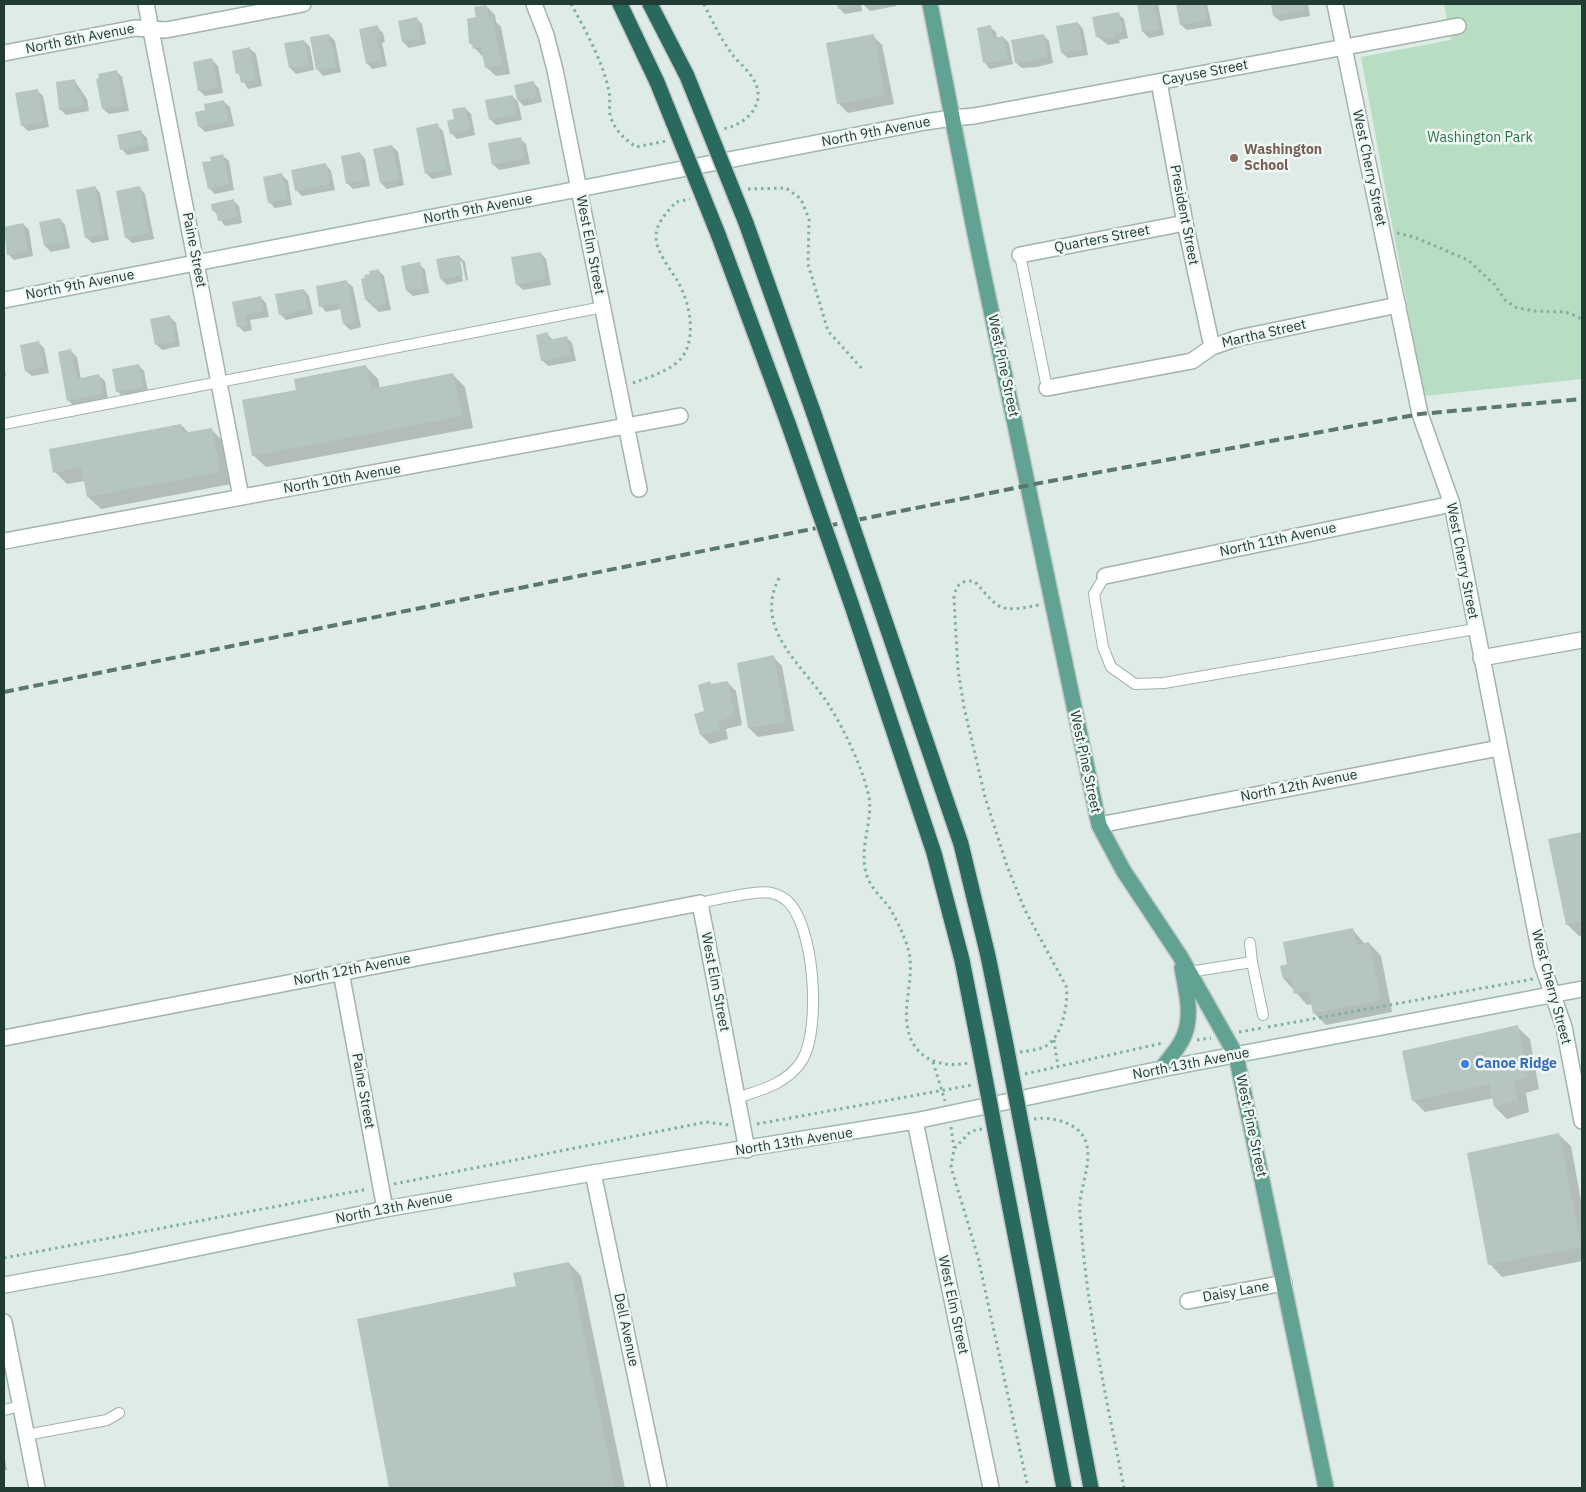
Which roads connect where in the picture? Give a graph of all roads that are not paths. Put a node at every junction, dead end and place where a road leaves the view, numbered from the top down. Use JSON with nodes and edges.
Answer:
{"nodes":[{"id":1,"x":146,"y":4,"type":"edge"},
{"id":2,"x":303,"y":4,"type":"edge"},
{"id":3,"x":534,"y":4,"type":"edge"},
{"id":4,"x":614,"y":4,"type":"edge"},
{"id":5,"x":620,"y":4,"type":"edge"},
{"id":6,"x":650,"y":4,"type":"edge"},
{"id":7,"x":930,"y":4,"type":"edge"},
{"id":8,"x":1335,"y":4,"type":"edge"},
{"id":9,"x":629,"y":21,"type":"junction"},
{"id":10,"x":1458,"y":26,"type":"dead end"},
{"id":11,"x":151,"y":29,"type":"junction"},
{"id":12,"x":1344,"y":47,"type":"junction"},
{"id":13,"x":4,"y":54,"type":"edge"},
{"id":14,"x":1159,"y":82,"type":"junction"},
{"id":15,"x":952,"y":118,"type":"junction"},
{"id":16,"x":579,"y":190,"type":"junction"},
{"id":17,"x":1185,"y":223,"type":"junction"},
{"id":18,"x":1020,"y":255,"type":"joint"},
{"id":19,"x":196,"y":262,"type":"junction"},
{"id":20,"x":4,"y":300,"type":"edge"},
{"id":21,"x":1398,"y":304,"type":"junction"},
{"id":22,"x":602,"y":307,"type":"junction"},
{"id":23,"x":1212,"y":347,"type":"junction"},
{"id":24,"x":219,"y":382,"type":"junction"},
{"id":25,"x":1046,"y":388,"type":"joint"},
{"id":26,"x":680,"y":416,"type":"dead end"},
{"id":27,"x":4,"y":424,"type":"edge"},
{"id":28,"x":626,"y":426,"type":"junction"},
{"id":29,"x":639,"y":489,"type":"dead end"},
{"id":30,"x":241,"y":497,"type":"junction"},
{"id":31,"x":1452,"y":504,"type":"junction"},
{"id":32,"x":4,"y":541,"type":"edge"},
{"id":33,"x":1105,"y":576,"type":"joint"},
{"id":34,"x":1476,"y":628,"type":"junction"},
{"id":35,"x":1582,"y":640,"type":"edge"},
{"id":36,"x":1481,"y":658,"type":"junction"},
{"id":37,"x":1499,"y":748,"type":"junction"},
{"id":38,"x":1099,"y":825,"type":"junction"},
{"id":39,"x":700,"y":903,"type":"junction"},
{"id":40,"x":1250,"y":942,"type":"dead end"},
{"id":41,"x":1180,"y":956,"type":"junction"},
{"id":42,"x":1252,"y":962,"type":"junction"},
{"id":43,"x":341,"y":972,"type":"junction"},
{"id":44,"x":1189,"y":972,"type":"junction"},
{"id":45,"x":1582,"y":990,"type":"edge"},
{"id":46,"x":1553,"y":996,"type":"junction"},
{"id":47,"x":1263,"y":1015,"type":"dead end"},
{"id":48,"x":4,"y":1038,"type":"edge"},
{"id":49,"x":1236,"y":1055,"type":"junction"},
{"id":50,"x":1161,"y":1069,"type":"junction"},
{"id":51,"x":737,"y":1098,"type":"junction"},
{"id":52,"x":1582,"y":1120,"type":"edge"},
{"id":53,"x":915,"y":1121,"type":"junction"},
{"id":54,"x":747,"y":1150,"type":"junction"},
{"id":55,"x":593,"y":1173,"type":"junction"},
{"id":56,"x":385,"y":1209,"type":"junction"},
{"id":57,"x":1284,"y":1283,"type":"junction"},
{"id":58,"x":4,"y":1284,"type":"edge"},
{"id":59,"x":1188,"y":1301,"type":"dead end"},
{"id":60,"x":4,"y":1322,"type":"edge"},
{"id":61,"x":21,"y":1406,"type":"junction"},
{"id":62,"x":4,"y":1410,"type":"edge"},
{"id":63,"x":119,"y":1412,"type":"dead end"},
{"id":64,"x":26,"y":1435,"type":"junction"},
{"id":65,"x":37,"y":1488,"type":"edge"},
{"id":66,"x":659,"y":1488,"type":"edge"},
{"id":67,"x":991,"y":1488,"type":"edge"},
{"id":68,"x":1064,"y":1488,"type":"edge"},
{"id":69,"x":1091,"y":1488,"type":"edge"},
{"id":70,"x":1326,"y":1488,"type":"edge"}],
"edges":[{"from":1,"to":11,"type":"street","name":"Paine Street"},
{"from":2,"to":11,"type":"street","name":"North 8th Avenue"},
{"from":3,"to":16,"type":"street","name":"West Elm Street"},
{"from":4,"to":9,"type":"highway"},
{"from":5,"to":9,"type":"highway"},
{"from":6,"to":69,"type":"highway","bridge":true},
{"from":7,"to":15,"type":"main road","name":"West Pine Street"},
{"from":8,"to":12,"type":"street","name":"West Cherry Street"},
{"from":9,"to":68,"type":"highway","bridge":true},
{"from":10,"to":12,"type":"street","name":"Cayuse Street"},
{"from":11,"to":13,"type":"street","name":"North 8th Avenue"},
{"from":11,"to":19,"type":"street","name":"Paine Street"},
{"from":12,"to":14,"type":"street","name":"Cayuse Street"},
{"from":12,"to":21,"type":"street","name":"West Cherry Street"},
{"from":14,"to":15,"type":"street","name":"Cayuse Street"},
{"from":14,"to":17,"type":"street","name":"President Street"},
{"from":15,"to":16,"type":"street","name":"North 9th Avenue"},
{"from":15,"to":38,"type":"main road","name":"West Pine Street"},
{"from":16,"to":19,"type":"street","name":"North 9th Avenue"},
{"from":16,"to":22,"type":"street","name":"West Elm Street"},
{"from":17,"to":18,"type":"street","name":"Quarters Street"},
{"from":17,"to":23,"type":"street","name":"President Street"},
{"from":18,"to":25,"type":"lane"},
{"from":19,"to":20,"type":"street","name":"North 9th Avenue"},
{"from":19,"to":24,"type":"street","name":"Paine Street"},
{"from":21,"to":23,"type":"street","name":"Martha Street"},
{"from":21,"to":31,"type":"street","name":"West Cherry Street"},
{"from":22,"to":24,"type":"lane"},
{"from":22,"to":28,"type":"street","name":"West Elm Street"},
{"from":23,"to":25,"type":"street","name":"Martha Street"},
{"from":24,"to":27,"type":"lane"},
{"from":24,"to":30,"type":"street","name":"Paine Street"},
{"from":26,"to":28,"type":"street","name":"North 10th Avenue"},
{"from":28,"to":29,"type":"street","name":"West Elm Street"},
{"from":28,"to":30,"type":"street","name":"North 10th Avenue"},
{"from":30,"to":32,"type":"street","name":"North 10th Avenue"},
{"from":31,"to":33,"type":"street","name":"North 11th Avenue"},
{"from":31,"to":34,"type":"street","name":"West Cherry Street"},
{"from":33,"to":34,"type":"lane"},
{"from":34,"to":36,"type":"street","name":"West Cherry Street"},
{"from":35,"to":36,"type":"street"},
{"from":36,"to":37,"type":"street","name":"West Cherry Street"},
{"from":37,"to":38,"type":"street","name":"North 12th Avenue"},
{"from":37,"to":46,"type":"street","name":"West Cherry Street"},
{"from":38,"to":41,"type":"main road","name":"West Pine Street"},
{"from":39,"to":43,"type":"street","name":"North 12th Avenue"},
{"from":39,"to":51,"type":"street","name":"West Elm Street"},
{"from":39,"to":51,"type":"lane"},
{"from":40,"to":42,"type":"lane"},
{"from":41,"to":44,"type":"main road","name":"West Pine Street"},
{"from":41,"to":50,"type":"main road"},
{"from":42,"to":44,"type":"lane"},
{"from":42,"to":47,"type":"lane"},
{"from":43,"to":48,"type":"street","name":"North 12th Avenue"},
{"from":43,"to":56,"type":"street","name":"Paine Street"},
{"from":44,"to":49,"type":"main road","name":"West Pine Street"},
{"from":45,"to":46,"type":"street","name":"North 13th Avenue"},
{"from":46,"to":49,"type":"street","name":"North 13th Avenue"},
{"from":46,"to":52,"type":"street","name":"West Cherry Street"},
{"from":49,"to":50,"type":"street","name":"North 13th Avenue"},
{"from":49,"to":57,"type":"main road","name":"West Pine Street"},
{"from":50,"to":53,"type":"street","name":"North 13th Avenue"},
{"from":51,"to":54,"type":"street","name":"West Elm Street"},
{"from":53,"to":54,"type":"street","name":"North 13th Avenue"},
{"from":53,"to":67,"type":"street","name":"West Elm Street"},
{"from":54,"to":55,"type":"street","name":"North 13th Avenue"},
{"from":55,"to":56,"type":"street","name":"North 13th Avenue"},
{"from":55,"to":66,"type":"street","name":"Dell Avenue"},
{"from":56,"to":58,"type":"street","name":"North 13th Avenue"},
{"from":57,"to":59,"type":"street","name":"Daisy Lane"},
{"from":57,"to":70,"type":"main road","name":"West Pine Street"},
{"from":60,"to":61,"type":"street"},
{"from":61,"to":62,"type":"lane"},
{"from":61,"to":64,"type":"street"},
{"from":63,"to":64,"type":"lane"},
{"from":64,"to":65,"type":"street"}]}
